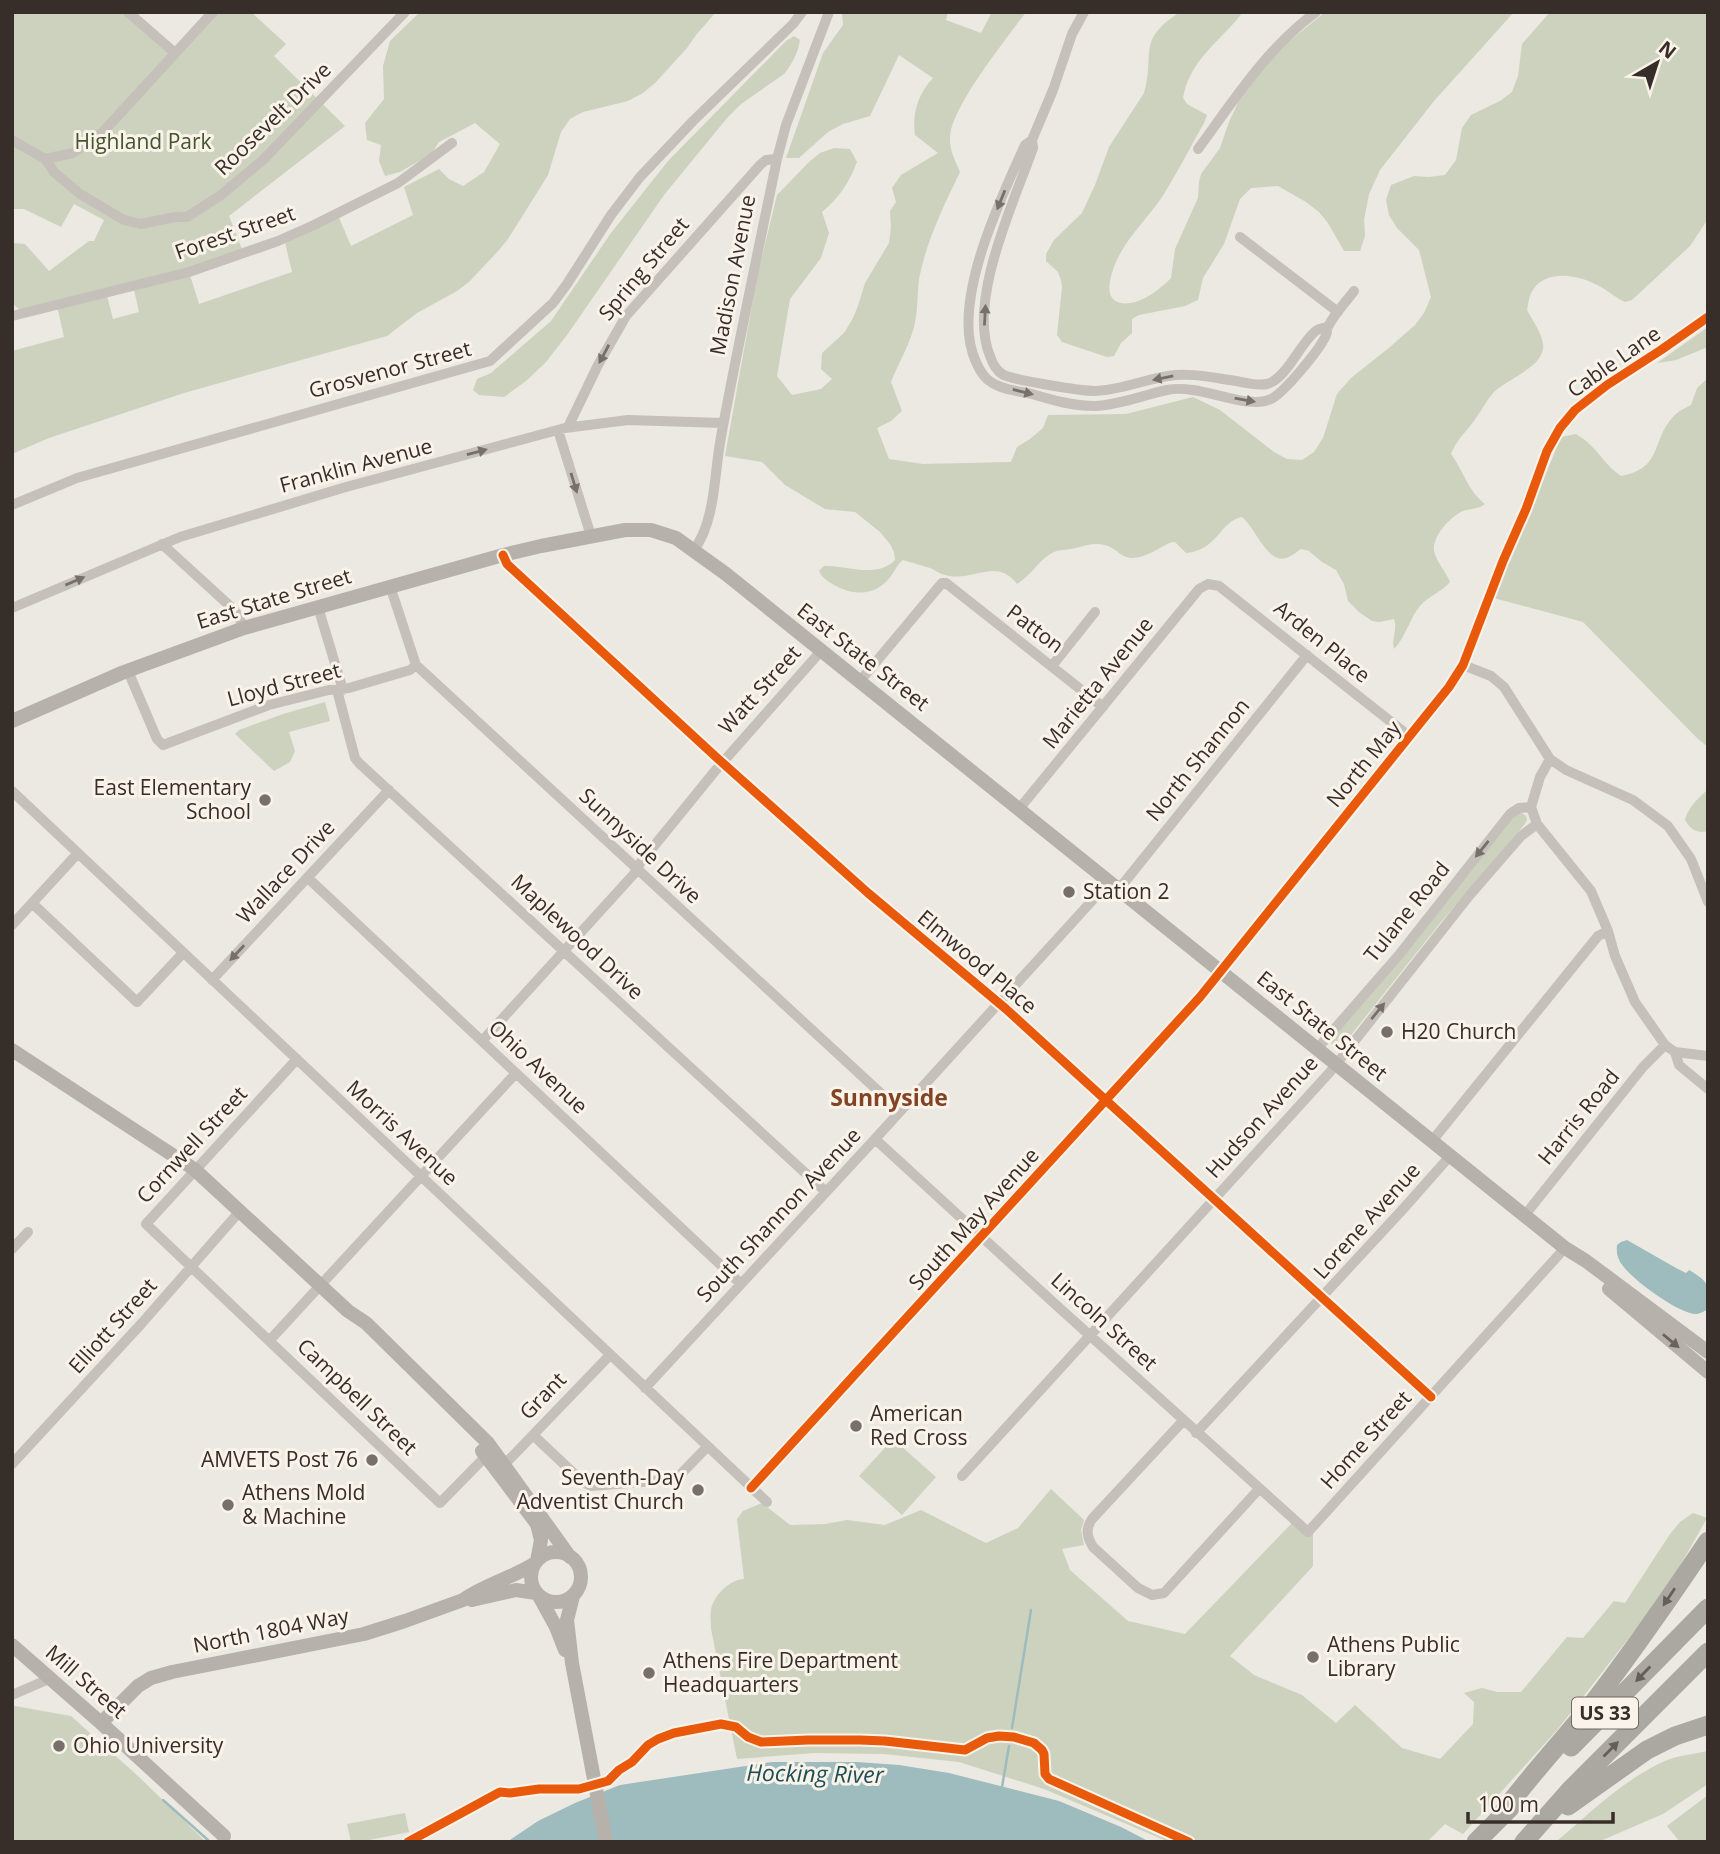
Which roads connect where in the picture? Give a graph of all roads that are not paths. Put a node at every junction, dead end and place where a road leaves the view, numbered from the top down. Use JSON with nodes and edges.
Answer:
{"nodes":[{"id":1,"x":128,"y":12,"type":"edge"},
{"id":2,"x":214,"y":12,"type":"edge"},
{"id":3,"x":405,"y":12,"type":"edge"},
{"id":4,"x":802,"y":12,"type":"edge"},
{"id":5,"x":829,"y":12,"type":"edge"},
{"id":6,"x":1084,"y":12,"type":"edge"},
{"id":7,"x":1317,"y":12,"type":"edge"},
{"id":8,"x":175,"y":52,"type":"junction"},
{"id":9,"x":12,"y":140,"type":"edge"},
{"id":10,"x":1032,"y":140,"type":"junction"},
{"id":11,"x":452,"y":143,"type":"dead end"},
{"id":12,"x":1198,"y":149,"type":"dead end"},
{"id":13,"x":44,"y":159,"type":"junction"},
{"id":14,"x":777,"y":159,"type":"junction"},
{"id":15,"x":1240,"y":237,"type":"dead end"},
{"id":16,"x":1354,"y":291,"type":"dead end"},
{"id":17,"x":1338,"y":312,"type":"junction"},
{"id":18,"x":12,"y":316,"type":"edge"},
{"id":19,"x":1708,"y":317,"type":"edge"},
{"id":20,"x":1327,"y":327,"type":"junction"},
{"id":21,"x":723,"y":424,"type":"junction"},
{"id":22,"x":563,"y":429,"type":"junction"},
{"id":23,"x":12,"y":505,"type":"edge"},
{"id":24,"x":591,"y":536,"type":"junction"},
{"id":25,"x":162,"y":544,"type":"junction"},
{"id":26,"x":694,"y":550,"type":"junction"},
{"id":27,"x":502,"y":555,"type":"junction"},
{"id":28,"x":1503,"y":561,"type":"joint"},
{"id":29,"x":1208,"y":584,"type":"joint"},
{"id":30,"x":390,"y":586,"type":"junction"},
{"id":31,"x":318,"y":607,"type":"junction"},
{"id":32,"x":12,"y":608,"type":"edge"},
{"id":33,"x":1095,"y":612,"type":"dead end"},
{"id":34,"x":244,"y":628,"type":"junction"},
{"id":35,"x":821,"y":651,"type":"junction"},
{"id":36,"x":1307,"y":655,"type":"junction"},
{"id":37,"x":1463,"y":665,"type":"junction"},
{"id":38,"x":416,"y":666,"type":"junction"},
{"id":39,"x":1052,"y":666,"type":"junction"},
{"id":40,"x":128,"y":671,"type":"junction"},
{"id":41,"x":860,"y":681,"type":"junction"},
{"id":42,"x":340,"y":690,"type":"junction"},
{"id":43,"x":1103,"y":707,"type":"junction"},
{"id":44,"x":12,"y":721,"type":"edge"},
{"id":45,"x":1409,"y":736,"type":"junction"},
{"id":46,"x":1549,"y":760,"type":"junction"},
{"id":47,"x":722,"y":762,"type":"junction"},
{"id":48,"x":389,"y":790,"type":"junction"},
{"id":49,"x":12,"y":791,"type":"edge"},
{"id":50,"x":1531,"y":807,"type":"junction"},
{"id":51,"x":1019,"y":809,"type":"junction"},
{"id":52,"x":1537,"y":824,"type":"junction"},
{"id":53,"x":78,"y":853,"type":"junction"},
{"id":54,"x":637,"y":869,"type":"junction"},
{"id":55,"x":308,"y":878,"type":"junction"},
{"id":56,"x":1114,"y":885,"type":"junction"},
{"id":57,"x":1708,"y":902,"type":"edge"},
{"id":58,"x":32,"y":903,"type":"junction"},
{"id":59,"x":12,"y":925,"type":"edge"},
{"id":60,"x":1608,"y":931,"type":"junction"},
{"id":61,"x":564,"y":951,"type":"junction"},
{"id":62,"x":183,"y":953,"type":"junction"},
{"id":63,"x":1221,"y":971,"type":"junction"},
{"id":64,"x":212,"y":980,"type":"junction"},
{"id":65,"x":999,"y":1002,"type":"junction"},
{"id":66,"x":482,"y":1041,"type":"junction"},
{"id":67,"x":1670,"y":1048,"type":"junction"},
{"id":68,"x":1317,"y":1049,"type":"junction"},
{"id":69,"x":12,"y":1050,"type":"edge"},
{"id":70,"x":1708,"y":1056,"type":"edge"},
{"id":71,"x":296,"y":1059,"type":"junction"},
{"id":72,"x":1335,"y":1064,"type":"junction"},
{"id":73,"x":516,"y":1073,"type":"junction"},
{"id":74,"x":1708,"y":1089,"type":"edge"},
{"id":75,"x":1106,"y":1100,"type":"junction"},
{"id":76,"x":900,"y":1111,"type":"junction"},
{"id":77,"x":876,"y":1139,"type":"junction"},
{"id":78,"x":1432,"y":1142,"type":"junction"},
{"id":79,"x":1450,"y":1156,"type":"junction"},
{"id":80,"x":194,"y":1170,"type":"junction"},
{"id":81,"x":421,"y":1177,"type":"junction"},
{"id":82,"x":826,"y":1192,"type":"junction"},
{"id":83,"x":1214,"y":1199,"type":"junction"},
{"id":84,"x":240,"y":1212,"type":"junction"},
{"id":85,"x":1525,"y":1215,"type":"junction"},
{"id":86,"x":28,"y":1231,"type":"dead end"},
{"id":87,"x":981,"y":1236,"type":"junction"},
{"id":88,"x":1565,"y":1248,"type":"junction"},
{"id":89,"x":12,"y":1249,"type":"edge"},
{"id":90,"x":192,"y":1268,"type":"junction"},
{"id":91,"x":741,"y":1284,"type":"junction"},
{"id":92,"x":321,"y":1285,"type":"junction"},
{"id":93,"x":1321,"y":1297,"type":"junction"},
{"id":94,"x":348,"y":1311,"type":"junction"},
{"id":95,"x":1090,"y":1336,"type":"junction"},
{"id":96,"x":270,"y":1340,"type":"junction"},
{"id":97,"x":1708,"y":1352,"type":"edge"},
{"id":98,"x":610,"y":1355,"type":"junction"},
{"id":99,"x":1708,"y":1372,"type":"edge"},
{"id":100,"x":645,"y":1388,"type":"junction"},
{"id":101,"x":1431,"y":1396,"type":"junction"},
{"id":102,"x":1183,"y":1421,"type":"junction"},
{"id":103,"x":1196,"y":1433,"type":"junction"},
{"id":104,"x":533,"y":1435,"type":"junction"},
{"id":105,"x":708,"y":1447,"type":"junction"},
{"id":106,"x":486,"y":1455,"type":"junction"},
{"id":107,"x":12,"y":1464,"type":"edge"},
{"id":108,"x":505,"y":1464,"type":"junction"},
{"id":109,"x":962,"y":1476,"type":"dead end"},
{"id":110,"x":751,"y":1488,"type":"junction"},
{"id":111,"x":1259,"y":1489,"type":"junction"},
{"id":112,"x":767,"y":1502,"type":"dead end"},
{"id":113,"x":1308,"y":1532,"type":"joint"},
{"id":114,"x":1708,"y":1541,"type":"edge"},
{"id":115,"x":570,"y":1557,"type":"junction"},
{"id":116,"x":536,"y":1562,"type":"junction"},
{"id":117,"x":538,"y":1595,"type":"junction"},
{"id":118,"x":573,"y":1597,"type":"junction"},
{"id":119,"x":463,"y":1600,"type":"junction"},
{"id":120,"x":1708,"y":1608,"type":"edge"},
{"id":121,"x":12,"y":1645,"type":"edge"},
{"id":122,"x":1708,"y":1652,"type":"edge"},
{"id":123,"x":572,"y":1663,"type":"junction"},
{"id":124,"x":49,"y":1679,"type":"junction"},
{"id":125,"x":12,"y":1695,"type":"edge"},
{"id":126,"x":101,"y":1723,"type":"junction"},
{"id":127,"x":1708,"y":1725,"type":"edge"},
{"id":128,"x":1500,"y":1817,"type":"junction"},
{"id":129,"x":1528,"y":1838,"type":"edge"},
{"id":130,"x":226,"y":1839,"type":"edge"},
{"id":131,"x":606,"y":1842,"type":"edge"},
{"id":132,"x":1476,"y":1842,"type":"edge"}],
"edges":[{"from":1,"to":8,"type":"street"},
{"from":2,"to":8,"type":"street"},
{"from":3,"to":13,"type":"street","name":"Roosevelt Drive"},
{"from":4,"to":23,"type":"street","name":"Grosvenor Street"},
{"from":5,"to":14,"type":"street","name":"Madison Avenue"},
{"from":6,"to":10,"type":"street"},
{"from":7,"to":12,"type":"street"},
{"from":8,"to":13,"type":"street"},
{"from":9,"to":13,"type":"street","name":"Roosevelt Drive"},
{"from":20,"to":10,"type":"street","one_way":true},
{"from":10,"to":20,"type":"street","one_way":true},
{"from":11,"to":18,"type":"street","name":"Forest Street"},
{"from":14,"to":21,"type":"street","name":"Madison Avenue"},
{"from":14,"to":22,"type":"street","name":"Spring Street","one_way":true},
{"from":15,"to":17,"type":"street"},
{"from":16,"to":17,"type":"street"},
{"from":17,"to":20,"type":"street"},
{"from":19,"to":28,"type":"street","name":"Cable Lane"},
{"from":21,"to":22,"type":"street","name":"Franklin Avenue"},
{"from":21,"to":26,"type":"street","name":"Madison Avenue"},
{"from":22,"to":24,"type":"street","one_way":true},
{"from":25,"to":22,"type":"street","name":"Franklin Avenue","one_way":true},
{"from":24,"to":26,"type":"main road","name":"East State Street"},
{"from":24,"to":27,"type":"main road","name":"East State Street"},
{"from":32,"to":25,"type":"street","name":"Franklin Avenue","one_way":true},
{"from":25,"to":34,"type":"street"},
{"from":26,"to":35,"type":"main road","name":"East State Street"},
{"from":27,"to":30,"type":"main road","name":"East State Street"},
{"from":27,"to":47,"type":"street","name":"Elmwood Place"},
{"from":28,"to":37,"type":"street","name":"North May"},
{"from":29,"to":36,"type":"street","name":"Arden Place"},
{"from":29,"to":43,"type":"street","name":"Marietta Avenue"},
{"from":30,"to":31,"type":"main road","name":"East State Street"},
{"from":30,"to":38,"type":"street","name":"Sunnyside Drive"},
{"from":31,"to":34,"type":"main road","name":"East State Street"},
{"from":31,"to":42,"type":"street","name":"Maplewood Drive"},
{"from":33,"to":39,"type":"street"},
{"from":34,"to":40,"type":"main road","name":"East State Street"},
{"from":35,"to":41,"type":"main road","name":"East State Street"},
{"from":35,"to":47,"type":"street","name":"Watt Street"},
{"from":36,"to":45,"type":"street","name":"Arden Place"},
{"from":36,"to":56,"type":"street","name":"North Shannon"},
{"from":37,"to":45,"type":"street","name":"North May"},
{"from":37,"to":46,"type":"street"},
{"from":38,"to":42,"type":"street","name":"Lloyd Street"},
{"from":38,"to":54,"type":"street","name":"Sunnyside Drive"},
{"from":39,"to":41,"type":"street","name":"Patton"},
{"from":39,"to":43,"type":"street","name":"Patton"},
{"from":40,"to":42,"type":"street","name":"Lloyd Street"},
{"from":40,"to":44,"type":"main road","name":"East State Street"},
{"from":41,"to":51,"type":"main road","name":"East State Street"},
{"from":42,"to":48,"type":"street","name":"Maplewood Drive"},
{"from":43,"to":51,"type":"street","name":"Marietta Avenue"},
{"from":45,"to":63,"type":"street","name":"North May"},
{"from":46,"to":50,"type":"street"},
{"from":46,"to":57,"type":"street"},
{"from":47,"to":54,"type":"street","name":"Watt Street"},
{"from":47,"to":65,"type":"street","name":"Elmwood Place"},
{"from":48,"to":55,"type":"street","name":"Wallace Drive"},
{"from":48,"to":61,"type":"street","name":"Maplewood Drive"},
{"from":49,"to":53,"type":"street","name":"Morris Avenue"},
{"from":50,"to":52,"type":"street"},
{"from":50,"to":68,"type":"street","name":"Tulane Road","one_way":true},
{"from":51,"to":56,"type":"main road","name":"East State Street"},
{"from":52,"to":60,"type":"street"},
{"from":72,"to":52,"type":"street","name":"Tulane Road","one_way":true},
{"from":53,"to":58,"type":"street"},
{"from":53,"to":62,"type":"street","name":"Morris Avenue"},
{"from":54,"to":61,"type":"street","name":"Watt Street"},
{"from":54,"to":76,"type":"street","name":"Sunnyside Drive"},
{"from":55,"to":64,"type":"street","name":"Wallace Drive","one_way":true},
{"from":55,"to":66,"type":"street","name":"Ohio Avenue"},
{"from":56,"to":63,"type":"main road","name":"East State Street"},
{"from":56,"to":65,"type":"street","name":"South Shannon Avenue"},
{"from":58,"to":59,"type":"street"},
{"from":58,"to":62,"type":"street"},
{"from":60,"to":67,"type":"street"},
{"from":60,"to":78,"type":"street"},
{"from":61,"to":66,"type":"street","name":"Watt Street"},
{"from":61,"to":82,"type":"street","name":"Maplewood Drive"},
{"from":62,"to":64,"type":"street","name":"Morris Avenue"},
{"from":63,"to":68,"type":"main road","name":"East State Street"},
{"from":63,"to":75,"type":"street","name":"South May Avenue"},
{"from":64,"to":71,"type":"street","name":"Morris Avenue"},
{"from":65,"to":75,"type":"street","name":"Elmwood Place"},
{"from":65,"to":76,"type":"street","name":"South Shannon Avenue"},
{"from":66,"to":73,"type":"street","name":"Ohio Avenue"},
{"from":67,"to":70,"type":"street"},
{"from":67,"to":74,"type":"street"},
{"from":67,"to":85,"type":"street","name":"Harris Road"},
{"from":68,"to":72,"type":"main road","name":"East State Street"},
{"from":69,"to":80,"type":"main road"},
{"from":71,"to":80,"type":"street","name":"Cornwell Street"},
{"from":71,"to":81,"type":"street","name":"Morris Avenue"},
{"from":72,"to":78,"type":"main road","name":"East State Street"},
{"from":72,"to":83,"type":"street","name":"Hudson Avenue"},
{"from":73,"to":81,"type":"street"},
{"from":73,"to":91,"type":"street","name":"Ohio Avenue"},
{"from":75,"to":83,"type":"street","name":"Elmwood Place"},
{"from":75,"to":87,"type":"street","name":"South May Avenue"},
{"from":76,"to":77,"type":"street","name":"South Shannon Avenue"},
{"from":77,"to":82,"type":"street","name":"South Shannon Avenue"},
{"from":77,"to":87,"type":"street","name":"Lincoln Street"},
{"from":78,"to":79,"type":"main road","name":"East State Street"},
{"from":79,"to":85,"type":"main road","name":"East State Street"},
{"from":79,"to":93,"type":"street","name":"Lorene Avenue"},
{"from":80,"to":84,"type":"main road"},
{"from":80,"to":90,"type":"street","name":"Cornwell Street"},
{"from":81,"to":92,"type":"street","name":"Campbell Street"},
{"from":81,"to":98,"type":"street","name":"Morris Avenue"},
{"from":82,"to":91,"type":"street","name":"South Shannon Avenue"},
{"from":83,"to":93,"type":"street","name":"Elmwood Place"},
{"from":83,"to":95,"type":"street","name":"Hudson Avenue"},
{"from":84,"to":90,"type":"street","name":"Elliott Street"},
{"from":84,"to":92,"type":"main road"},
{"from":85,"to":88,"type":"main road","name":"East State Street"},
{"from":86,"to":89,"type":"street"},
{"from":87,"to":95,"type":"street","name":"Lincoln Street"},
{"from":87,"to":110,"type":"street","name":"South May Avenue"},
{"from":88,"to":97,"type":"main road","name":"East State Street"},
{"from":88,"to":99,"type":"main road","name":"East State Street","one_way":true},
{"from":88,"to":101,"type":"street","name":"Home Street"},
{"from":90,"to":96,"type":"street","name":"Cornwell Street"},
{"from":90,"to":107,"type":"street","name":"Elliott Street"},
{"from":91,"to":100,"type":"street","name":"South Shannon Avenue"},
{"from":92,"to":94,"type":"main road"},
{"from":92,"to":96,"type":"street","name":"Campbell Street"},
{"from":93,"to":101,"type":"street","name":"Elmwood Place"},
{"from":93,"to":103,"type":"street","name":"Lorene Avenue"},
{"from":94,"to":106,"type":"main road"},
{"from":94,"to":108,"type":"main road"},
{"from":95,"to":102,"type":"street","name":"Lincoln Street"},
{"from":95,"to":109,"type":"street","name":"Hudson Avenue"},
{"from":96,"to":106,"type":"street","name":"Campbell Street"},
{"from":98,"to":100,"type":"street","name":"Morris Avenue"},
{"from":98,"to":104,"type":"street","name":"Grant"},
{"from":100,"to":105,"type":"street","name":"Morris Avenue"},
{"from":101,"to":113,"type":"street","name":"Home Street"},
{"from":102,"to":103,"type":"street","name":"Lincoln Street"},
{"from":102,"to":111,"type":"street"},
{"from":103,"to":111,"type":"street","name":"Lincoln Street"},
{"from":104,"to":105,"type":"street"},
{"from":104,"to":108,"type":"street","name":"Grant"},
{"from":105,"to":110,"type":"street","name":"Morris Avenue"},
{"from":106,"to":116,"type":"main road"},
{"from":108,"to":115,"type":"main road"},
{"from":110,"to":112,"type":"street","name":"Morris Avenue"},
{"from":111,"to":113,"type":"street","name":"Lincoln Street"},
{"from":114,"to":128,"type":"highway","one_way":true},
{"from":115,"to":116,"type":"main road"},
{"from":115,"to":118,"type":"main road"},
{"from":116,"to":117,"type":"main road"},
{"from":116,"to":119,"type":"main road","name":"North 1804 Way"},
{"from":117,"to":118,"type":"main road"},
{"from":117,"to":119,"type":"main road","name":"North 1804 Way"},
{"from":117,"to":123,"type":"main road"},
{"from":118,"to":123,"type":"main road"},
{"from":119,"to":126,"type":"main road","name":"North 1804 Way"},
{"from":120,"to":128,"type":"highway","number":"US 33","one_way":true},
{"from":121,"to":124,"type":"main road","name":"Mill Street"},
{"from":129,"to":122,"type":"highway","number":"US 33","one_way":true},
{"from":123,"to":131,"type":"main road"},
{"from":124,"to":125,"type":"street"},
{"from":124,"to":126,"type":"main road","name":"Mill Street"},
{"from":126,"to":130,"type":"main road","name":"Mill Street"},
{"from":127,"to":129,"type":"highway"},
{"from":128,"to":132,"type":"highway","number":"US 33"}]}
